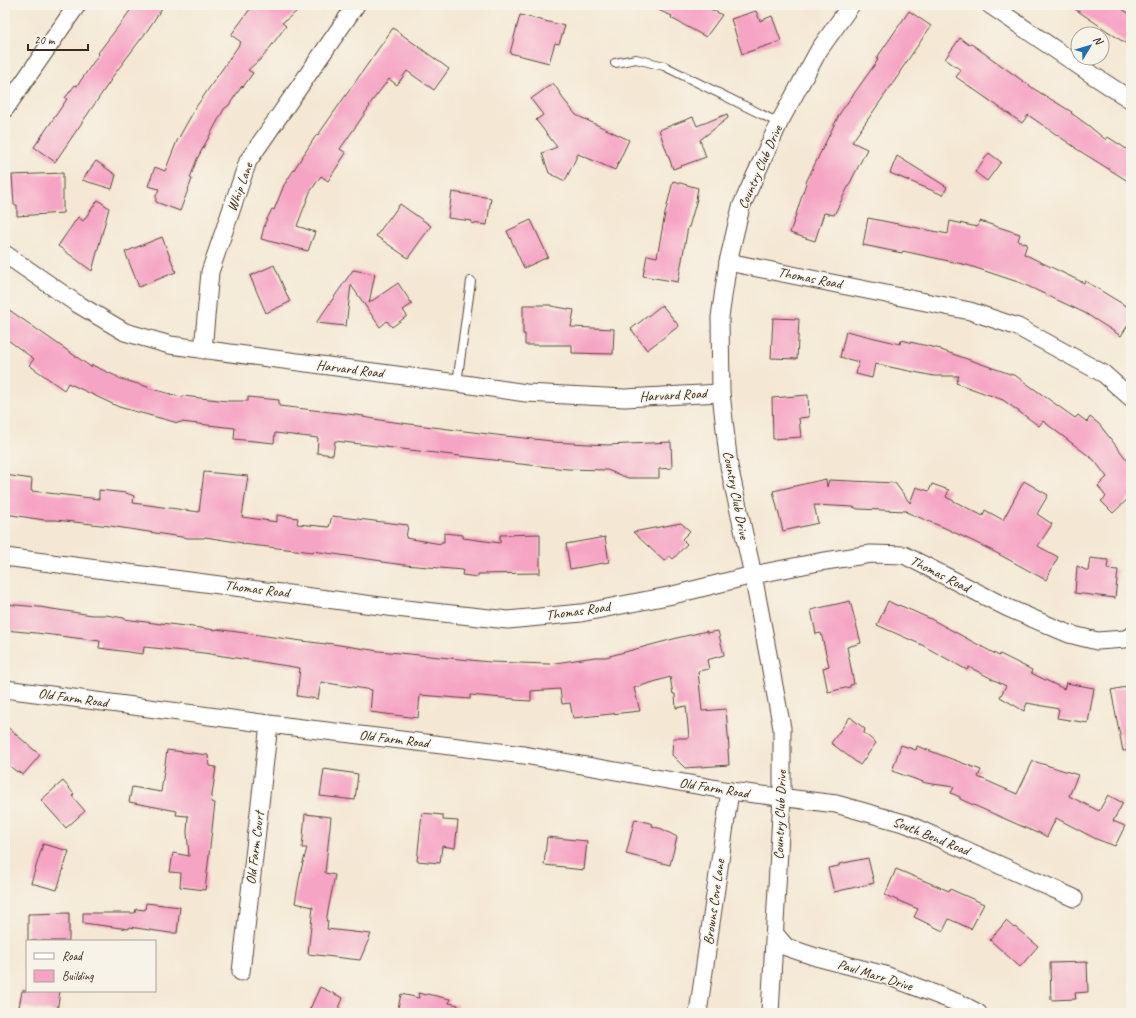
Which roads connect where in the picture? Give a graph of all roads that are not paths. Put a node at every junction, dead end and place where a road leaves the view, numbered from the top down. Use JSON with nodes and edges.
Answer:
{"nodes":[{"id":1,"x":77,"y":5,"type":"edge"},
{"id":2,"x":356,"y":5,"type":"edge"},
{"id":3,"x":851,"y":5,"type":"edge"},
{"id":4,"x":990,"y":5,"type":"edge"},
{"id":5,"x":615,"y":63,"type":"dead end"},
{"id":6,"x":1131,"y":100,"type":"edge"},
{"id":7,"x":5,"y":109,"type":"edge"},
{"id":8,"x":779,"y":123,"type":"junction"},
{"id":9,"x":5,"y":254,"type":"edge"},
{"id":10,"x":728,"y":262,"type":"junction"},
{"id":11,"x":471,"y":281,"type":"dead end"},
{"id":12,"x":203,"y":350,"type":"junction"},
{"id":13,"x":457,"y":382,"type":"junction"},
{"id":14,"x":721,"y":393,"type":"junction"},
{"id":15,"x":1131,"y":398,"type":"edge"},
{"id":16,"x":5,"y":557,"type":"edge"},
{"id":17,"x":753,"y":575,"type":"junction"},
{"id":18,"x":1131,"y":636,"type":"edge"},
{"id":19,"x":5,"y":689,"type":"edge"},
{"id":20,"x":269,"y":724,"type":"junction"},
{"id":21,"x":730,"y":791,"type":"junction"},
{"id":22,"x":782,"y":797,"type":"junction"},
{"id":23,"x":1074,"y":898,"type":"dead end"},
{"id":24,"x":775,"y":934,"type":"junction"},
{"id":25,"x":241,"y":972,"type":"dead end"},
{"id":26,"x":698,"y":1013,"type":"edge"},
{"id":27,"x":770,"y":1013,"type":"edge"},
{"id":28,"x":978,"y":1013,"type":"edge"}],
"edges":[{"from":1,"to":7,"type":"street"},
{"from":2,"to":12,"type":"street","name":"Whip Lane"},
{"from":3,"to":8,"type":"street","name":"Country Club Drive"},
{"from":4,"to":6,"type":"street"},
{"from":5,"to":8,"type":"lane"},
{"from":8,"to":10,"type":"street","name":"Country Club Drive"},
{"from":9,"to":12,"type":"street","name":"Harvard Road"},
{"from":10,"to":14,"type":"street","name":"Country Club Drive"},
{"from":10,"to":15,"type":"street","name":"Thomas Road"},
{"from":11,"to":13,"type":"lane"},
{"from":12,"to":13,"type":"street","name":"Harvard Road"},
{"from":13,"to":14,"type":"street","name":"Harvard Road"},
{"from":14,"to":17,"type":"street","name":"Country Club Drive"},
{"from":16,"to":17,"type":"street","name":"Thomas Road"},
{"from":17,"to":18,"type":"street","name":"Thomas Road"},
{"from":17,"to":22,"type":"street","name":"Country Club Drive"},
{"from":19,"to":20,"type":"street","name":"Old Farm Road"},
{"from":20,"to":21,"type":"street","name":"Old Farm Road"},
{"from":20,"to":25,"type":"street","name":"Old Farm Court"},
{"from":21,"to":22,"type":"street","name":"Old Farm Road"},
{"from":21,"to":26,"type":"street","name":"Browns Cove Lane"},
{"from":22,"to":23,"type":"street","name":"South Bend Road"},
{"from":22,"to":24,"type":"street","name":"Country Club Drive"},
{"from":24,"to":27,"type":"street","name":"Country Club Drive"},
{"from":24,"to":28,"type":"street","name":"Paul Marr Drive"}]}
